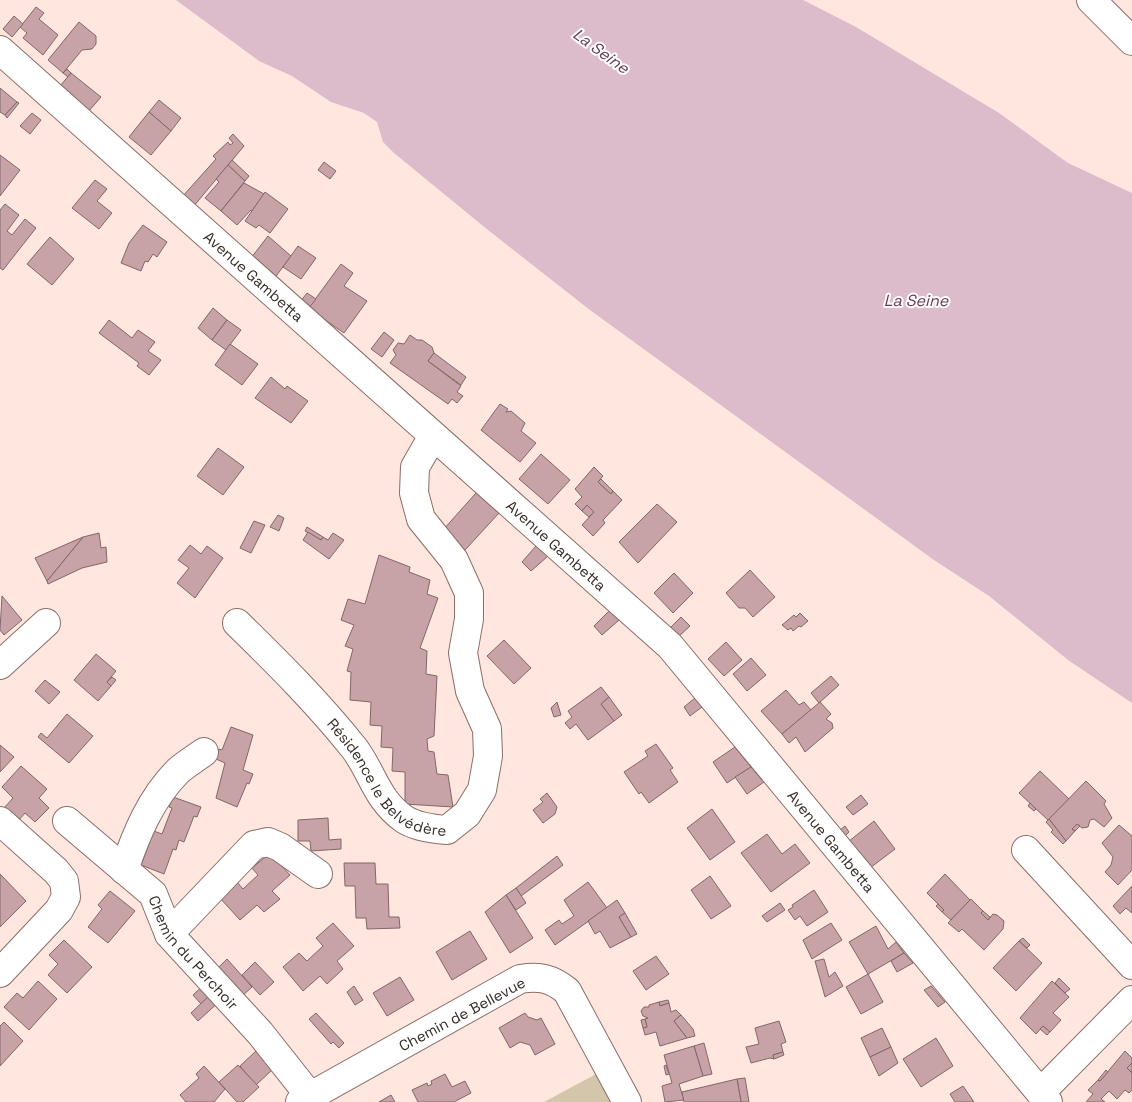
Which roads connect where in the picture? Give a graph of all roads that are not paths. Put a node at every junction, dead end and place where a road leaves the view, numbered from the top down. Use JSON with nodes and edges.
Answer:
{"nodes":[{"id":1,"x":1091,"y":0,"type":"edge"},
{"id":2,"x":1132,"y":41,"type":"edge"},
{"id":3,"x":0,"y":50,"type":"edge"},
{"id":4,"x":433,"y":436,"type":"junction"},
{"id":5,"x":46,"y":623,"type":"dead end"},
{"id":6,"x":238,"y":623,"type":"dead end"},
{"id":7,"x":0,"y":666,"type":"edge"},
{"id":8,"x":204,"y":752,"type":"dead end"},
{"id":9,"x":0,"y":821,"type":"edge"},
{"id":10,"x":67,"y":822,"type":"dead end"},
{"id":11,"x":1026,"y":850,"type":"dead end"},
{"id":12,"x":124,"y":870,"type":"junction"},
{"id":13,"x":318,"y":874,"type":"dead end"},
{"id":14,"x":169,"y":934,"type":"junction"},
{"id":15,"x":1132,"y":965,"type":"edge"},
{"id":16,"x":0,"y":973,"type":"edge"},
{"id":17,"x":1132,"y":1000,"type":"edge"},
{"id":18,"x":1045,"y":1097,"type":"edge"},
{"id":19,"x":304,"y":1099,"type":"edge"},
{"id":20,"x":627,"y":1102,"type":"edge"}],
"edges":[{"from":1,"to":2,"type":"street"},
{"from":3,"to":4,"type":"street","name":"Avenue Gambetta"},
{"from":4,"to":6,"type":"street","name":"Résidence le Belvédère"},
{"from":4,"to":18,"type":"street","name":"Avenue Gambetta"},
{"from":5,"to":7,"type":"street"},
{"from":8,"to":12,"type":"street"},
{"from":9,"to":16,"type":"street"},
{"from":10,"to":12,"type":"street","name":"Chemin du Perchoir"},
{"from":11,"to":15,"type":"street"},
{"from":12,"to":14,"type":"street","name":"Chemin du Perchoir"},
{"from":13,"to":14,"type":"street"},
{"from":14,"to":19,"type":"street","name":"Chemin du Perchoir"},
{"from":17,"to":18,"type":"street"},
{"from":19,"to":20,"type":"street","name":"Chemin de Bellevue"}]}
